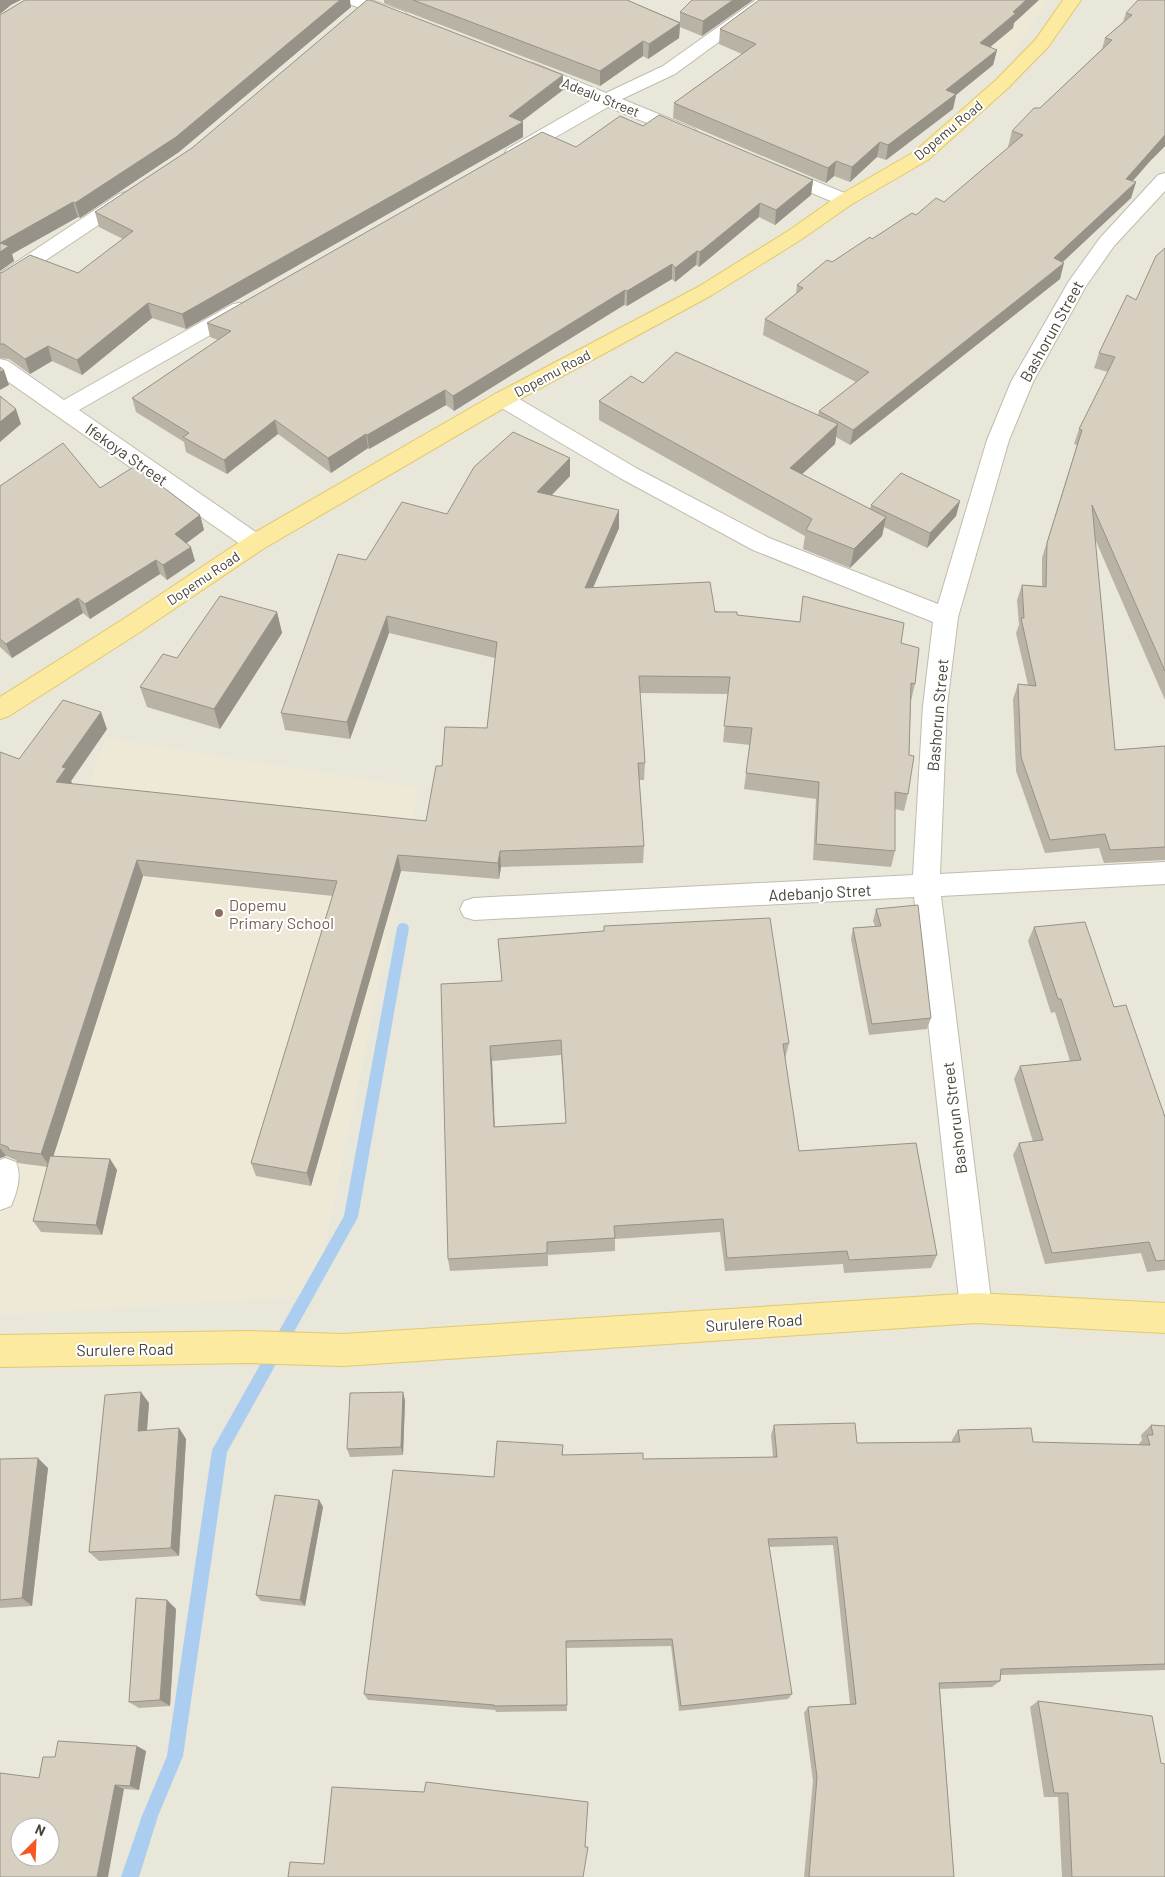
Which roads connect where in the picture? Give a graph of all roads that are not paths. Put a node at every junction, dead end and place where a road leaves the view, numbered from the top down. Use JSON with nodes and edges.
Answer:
{"nodes":[{"id":1,"x":767,"y":0,"type":"edge"},
{"id":2,"x":1072,"y":0,"type":"edge"},
{"id":3,"x":363,"y":5,"type":"edge"},
{"id":4,"x":414,"y":22,"type":"edge"},
{"id":5,"x":507,"y":58,"type":"edge"},
{"id":6,"x":608,"y":99,"type":"junction"},
{"id":7,"x":708,"y":142,"type":"edge"},
{"id":8,"x":496,"y":163,"type":"edge"},
{"id":9,"x":763,"y":165,"type":"edge"},
{"id":10,"x":1165,"y":179,"type":"edge"},
{"id":11,"x":138,"y":190,"type":"edge"},
{"id":12,"x":845,"y":200,"type":"junction"},
{"id":13,"x":0,"y":282,"type":"edge"},
{"id":14,"x":254,"y":301,"type":"edge"},
{"id":15,"x":0,"y":366,"type":"edge"},
{"id":16,"x":503,"y":399,"type":"junction"},
{"id":17,"x":63,"y":410,"type":"junction"},
{"id":18,"x":255,"y":543,"type":"junction"},
{"id":19,"x":946,"y":617,"type":"junction"},
{"id":20,"x":0,"y":709,"type":"edge"},
{"id":21,"x":1165,"y":873,"type":"edge"},
{"id":22,"x":926,"y":886,"type":"junction"},
{"id":23,"x":474,"y":909,"type":"dead end"},
{"id":24,"x":976,"y":1308,"type":"junction"},
{"id":25,"x":1165,"y":1318,"type":"edge"},
{"id":26,"x":0,"y":1351,"type":"edge"}],
"edges":[{"from":1,"to":6,"type":"street"},
{"from":2,"to":12,"type":"main road","name":"Dopemu Road"},
{"from":3,"to":4,"type":"street"},
{"from":5,"to":6,"type":"street","name":"Adealu Street"},
{"from":6,"to":7,"type":"street","name":"Adealu Street"},
{"from":6,"to":8,"type":"street"},
{"from":9,"to":12,"type":"street"},
{"from":10,"to":19,"type":"street","name":"Bashorun Street"},
{"from":11,"to":13,"type":"street"},
{"from":12,"to":16,"type":"main road","name":"Dopemu Road"},
{"from":14,"to":17,"type":"street"},
{"from":15,"to":17,"type":"street","name":"Ifekoya Street"},
{"from":16,"to":18,"type":"main road","name":"Dopemu Road"},
{"from":16,"to":19,"type":"street"},
{"from":17,"to":18,"type":"street","name":"Ifekoya Street"},
{"from":18,"to":20,"type":"main road","name":"Dopemu Road"},
{"from":19,"to":22,"type":"street","name":"Bashorun Street"},
{"from":21,"to":22,"type":"street","name":"Adebanjo Stret"},
{"from":22,"to":23,"type":"street","name":"Adebanjo Stret"},
{"from":22,"to":24,"type":"street","name":"Bashorun Street"},
{"from":24,"to":25,"type":"main road","name":"Surulere Road"},
{"from":24,"to":26,"type":"main road","name":"Surulere Road"}]}
